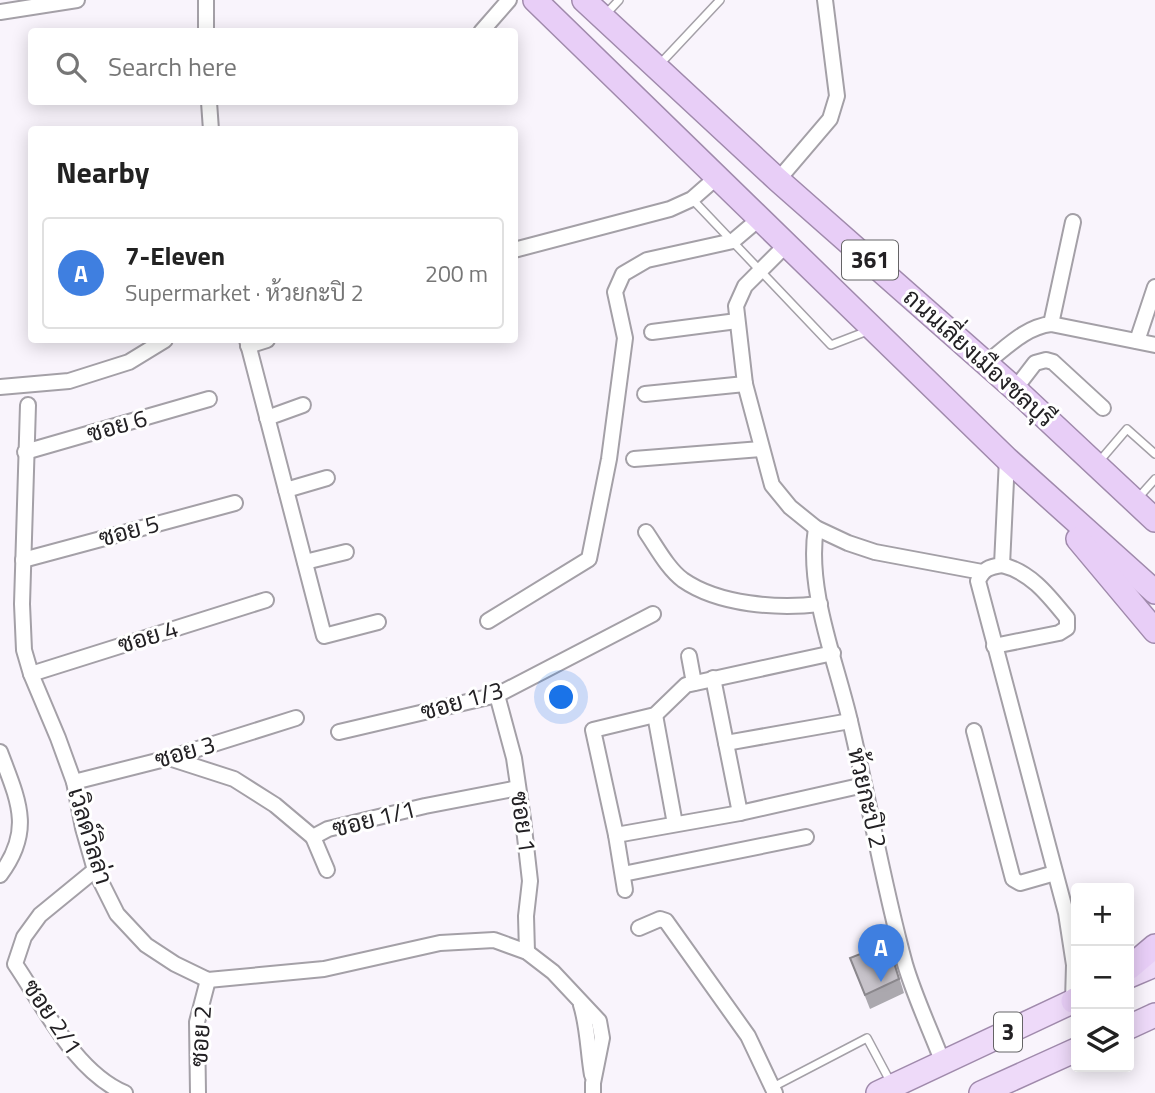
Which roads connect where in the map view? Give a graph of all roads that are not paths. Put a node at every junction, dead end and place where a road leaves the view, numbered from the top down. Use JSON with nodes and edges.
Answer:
{"nodes":[{"id":1,"x":78,"y":0,"type":"edge"},
{"id":2,"x":206,"y":0,"type":"edge"},
{"id":3,"x":509,"y":0,"type":"edge"},
{"id":4,"x":535,"y":0,"type":"edge"},
{"id":5,"x":584,"y":0,"type":"edge"},
{"id":6,"x":619,"y":0,"type":"edge"},
{"id":7,"x":720,"y":0,"type":"edge"},
{"id":8,"x":825,"y":0,"type":"edge"},
{"id":9,"x":0,"y":12,"type":"edge"},
{"id":10,"x":603,"y":17,"type":"junction"},
{"id":11,"x":206,"y":28,"type":"edge"},
{"id":12,"x":484,"y":28,"type":"edge"},
{"id":13,"x":656,"y":68,"type":"junction"},
{"id":14,"x":209,"y":105,"type":"edge"},
{"id":15,"x":211,"y":126,"type":"edge"},
{"id":16,"x":716,"y":178,"type":"junction"},
{"id":17,"x":778,"y":180,"type":"junction"},
{"id":18,"x":692,"y":200,"type":"junction"},
{"id":19,"x":760,"y":219,"type":"junction"},
{"id":20,"x":1073,"y":222,"type":"dead end"},
{"id":21,"x":733,"y":241,"type":"junction"},
{"id":22,"x":786,"y":245,"type":"junction"},
{"id":23,"x":518,"y":249,"type":"edge"},
{"id":24,"x":760,"y":270,"type":"junction"},
{"id":25,"x":1155,"y":287,"type":"edge"},
{"id":26,"x":737,"y":321,"type":"junction"},
{"id":27,"x":1051,"y":324,"type":"junction"},
{"id":28,"x":874,"y":329,"type":"junction"},
{"id":29,"x":652,"y":332,"type":"dead end"},
{"id":30,"x":1137,"y":341,"type":"junction"},
{"id":31,"x":160,"y":343,"type":"edge"},
{"id":32,"x":247,"y":343,"type":"edge"},
{"id":33,"x":1155,"y":345,"type":"edge"},
{"id":34,"x":986,"y":363,"type":"junction"},
{"id":35,"x":745,"y":384,"type":"junction"},
{"id":36,"x":0,"y":387,"type":"edge"},
{"id":37,"x":1015,"y":389,"type":"junction"},
{"id":38,"x":645,"y":394,"type":"dead end"},
{"id":39,"x":209,"y":399,"type":"dead end"},
{"id":40,"x":28,"y":405,"type":"dead end"},
{"id":41,"x":303,"y":405,"type":"dead end"},
{"id":42,"x":1103,"y":408,"type":"dead end"},
{"id":43,"x":267,"y":418,"type":"junction"},
{"id":44,"x":761,"y":449,"type":"junction"},
{"id":45,"x":25,"y":452,"type":"junction"},
{"id":46,"x":1155,"y":454,"type":"edge"},
{"id":47,"x":635,"y":459,"type":"dead end"},
{"id":48,"x":1097,"y":464,"type":"junction"},
{"id":49,"x":1014,"y":466,"type":"junction"},
{"id":50,"x":327,"y":478,"type":"dead end"},
{"id":51,"x":1155,"y":479,"type":"edge"},
{"id":52,"x":286,"y":490,"type":"junction"},
{"id":53,"x":1135,"y":501,"type":"junction"},
{"id":54,"x":235,"y":503,"type":"dead end"},
{"id":55,"x":1155,"y":520,"type":"edge"},
{"id":56,"x":816,"y":528,"type":"junction"},
{"id":57,"x":646,"y":532,"type":"dead end"},
{"id":58,"x":346,"y":552,"type":"dead end"},
{"id":59,"x":23,"y":560,"type":"junction"},
{"id":60,"x":305,"y":562,"type":"junction"},
{"id":61,"x":1002,"y":565,"type":"junction"},
{"id":62,"x":982,"y":572,"type":"junction"},
{"id":63,"x":1155,"y":592,"type":"edge"},
{"id":64,"x":265,"y":600,"type":"dead end"},
{"id":65,"x":820,"y":604,"type":"junction"},
{"id":66,"x":653,"y":614,"type":"dead end"},
{"id":67,"x":488,"y":621,"type":"dead end"},
{"id":68,"x":378,"y":622,"type":"dead end"},
{"id":69,"x":1155,"y":631,"type":"edge"},
{"id":70,"x":994,"y":646,"type":"junction"},
{"id":71,"x":833,"y":653,"type":"junction"},
{"id":72,"x":689,"y":656,"type":"dead end"},
{"id":73,"x":31,"y":674,"type":"junction"},
{"id":74,"x":713,"y":678,"type":"junction"},
{"id":75,"x":694,"y":682,"type":"junction"},
{"id":76,"x":497,"y":695,"type":"junction"},
{"id":77,"x":655,"y":715,"type":"junction"},
{"id":78,"x":296,"y":718,"type":"dead end"},
{"id":79,"x":850,"y":721,"type":"junction"},
{"id":80,"x":974,"y":731,"type":"dead end"},
{"id":81,"x":339,"y":732,"type":"dead end"},
{"id":82,"x":726,"y":743,"type":"junction"},
{"id":83,"x":0,"y":752,"type":"edge"},
{"id":84,"x":169,"y":758,"type":"junction"},
{"id":85,"x":74,"y":782,"type":"junction"},
{"id":86,"x":864,"y":785,"type":"junction"},
{"id":87,"x":518,"y":788,"type":"junction"},
{"id":88,"x":740,"y":813,"type":"junction"},
{"id":89,"x":675,"y":824,"type":"junction"},
{"id":90,"x":616,"y":835,"type":"junction"},
{"id":91,"x":313,"y":837,"type":"junction"},
{"id":92,"x":806,"y":837,"type":"dead end"},
{"id":93,"x":95,"y":870,"type":"junction"},
{"id":94,"x":327,"y":870,"type":"dead end"},
{"id":95,"x":1055,"y":873,"type":"junction"},
{"id":96,"x":623,"y":874,"type":"junction"},
{"id":97,"x":0,"y":875,"type":"edge"},
{"id":98,"x":625,"y":890,"type":"dead end"},
{"id":99,"x":639,"y":928,"type":"dead end"},
{"id":100,"x":1071,"y":946,"type":"edge"},
{"id":101,"x":1155,"y":946,"type":"edge"},
{"id":102,"x":527,"y":952,"type":"junction"},
{"id":103,"x":1134,"y":964,"type":"edge"},
{"id":104,"x":1155,"y":965,"type":"edge"},
{"id":105,"x":1134,"y":974,"type":"edge"},
{"id":106,"x":208,"y":980,"type":"junction"},
{"id":107,"x":1071,"y":1002,"type":"edge"},
{"id":108,"x":1154,"y":1019,"type":"edge"},
{"id":109,"x":1134,"y":1025,"type":"edge"},
{"id":110,"x":1071,"y":1052,"type":"edge"},
{"id":111,"x":943,"y":1063,"type":"junction"},
{"id":112,"x":593,"y":1088,"type":"edge"},
{"id":113,"x":774,"y":1090,"type":"edge"},
{"id":114,"x":886,"y":1090,"type":"edge"},
{"id":115,"x":125,"y":1093,"type":"edge"},
{"id":116,"x":198,"y":1093,"type":"edge"},
{"id":117,"x":981,"y":1093,"type":"edge"}],
"edges":[{"from":1,"to":9,"type":"street"},
{"from":2,"to":11,"type":"street"},
{"from":3,"to":12,"type":"street"},
{"from":4,"to":16,"type":"highway","name":"ถนนเลี่ยงเมืองชลบุรี","number":"361"},
{"from":5,"to":10,"type":"highway","name":"ถนนเลี่ยงเมืองชลบุรี","number":"361"},
{"from":6,"to":10,"type":"lane"},
{"from":7,"to":13,"type":"lane"},
{"from":8,"to":17,"type":"street"},
{"from":10,"to":13,"type":"highway","name":"ถนนเลี่ยงเมืองชลบุรี","number":"361"},
{"from":13,"to":17,"type":"highway","name":"ถนนเลี่ยงเมืองชลบุรี","number":"361"},
{"from":14,"to":15,"type":"street"},
{"from":16,"to":18,"type":"street"},
{"from":16,"to":19,"type":"highway","name":"ถนนเลี่ยงเมืองชลบุรี","number":"361"},
{"from":17,"to":34,"type":"highway","name":"ถนนเลี่ยงเมืองชลบุรี","number":"361"},
{"from":18,"to":21,"type":"lane"},
{"from":18,"to":23,"type":"street"},
{"from":19,"to":21,"type":"street"},
{"from":19,"to":22,"type":"highway","name":"ถนนเลี่ยงเมืองชลบุรี","number":"361"},
{"from":20,"to":27,"type":"street"},
{"from":21,"to":24,"type":"lane"},
{"from":21,"to":67,"type":"street"},
{"from":22,"to":24,"type":"street"},
{"from":22,"to":28,"type":"highway","name":"ถนนเลี่ยงเมืองชลบุรี","number":"361"},
{"from":24,"to":26,"type":"street"},
{"from":24,"to":28,"type":"lane"},
{"from":25,"to":30,"type":"street"},
{"from":26,"to":29,"type":"street"},
{"from":26,"to":35,"type":"street"},
{"from":27,"to":30,"type":"street"},
{"from":27,"to":34,"type":"street"},
{"from":28,"to":49,"type":"highway","name":"ถนนเลี่ยงเมืองชลบุรี","number":"361"},
{"from":30,"to":33,"type":"street"},
{"from":31,"to":36,"type":"street"},
{"from":32,"to":43,"type":"street"},
{"from":34,"to":37,"type":"highway","name":"ถนนเลี่ยงเมืองชลบุรี","number":"361"},
{"from":35,"to":38,"type":"street"},
{"from":35,"to":44,"type":"street"},
{"from":37,"to":42,"type":"street"},
{"from":37,"to":48,"type":"highway","name":"ถนนเลี่ยงเมืองชลบุรี","number":"361"},
{"from":39,"to":45,"type":"street","name":"ซอย 6"},
{"from":40,"to":45,"type":"street","name":"เวิลด์วิลล่า"},
{"from":41,"to":43,"type":"street"},
{"from":43,"to":52,"type":"street"},
{"from":44,"to":47,"type":"street"},
{"from":44,"to":56,"type":"street"},
{"from":45,"to":59,"type":"street","name":"เวิลด์วิลล่า"},
{"from":46,"to":48,"type":"lane"},
{"from":48,"to":53,"type":"highway","name":"ถนนเลี่ยงเมืองชลบุรี","number":"361"},
{"from":49,"to":61,"type":"street"},
{"from":49,"to":63,"type":"highway","number":"361"},
{"from":49,"to":69,"type":"highway"},
{"from":50,"to":52,"type":"street"},
{"from":51,"to":53,"type":"lane"},
{"from":52,"to":60,"type":"street"},
{"from":53,"to":55,"type":"highway","name":"ถนนเลี่ยงเมืองชลบุรี","number":"361"},
{"from":54,"to":59,"type":"street","name":"ซอย 5"},
{"from":56,"to":62,"type":"street"},
{"from":56,"to":65,"type":"street","name":"ห้วยกะปิ 2"},
{"from":57,"to":65,"type":"street"},
{"from":58,"to":60,"type":"street"},
{"from":59,"to":73,"type":"street","name":"เวิลด์วิลล่า"},
{"from":60,"to":68,"type":"street"},
{"from":61,"to":62,"type":"street"},
{"from":61,"to":70,"type":"street"},
{"from":62,"to":70,"type":"street"},
{"from":64,"to":73,"type":"street","name":"ซอย 4"},
{"from":65,"to":71,"type":"street","name":"ห้วยกะปิ 2"},
{"from":66,"to":76,"type":"street","name":"ซอย 1/3"},
{"from":70,"to":95,"type":"street"},
{"from":71,"to":74,"type":"street"},
{"from":71,"to":79,"type":"street","name":"ห้วยกะปิ 2"},
{"from":72,"to":75,"type":"street"},
{"from":73,"to":85,"type":"street","name":"เวิลด์วิลล่า"},
{"from":74,"to":75,"type":"street"},
{"from":74,"to":82,"type":"street"},
{"from":75,"to":77,"type":"street"},
{"from":76,"to":81,"type":"street","name":"ซอย 1/3"},
{"from":76,"to":87,"type":"street","name":"ซอย 1"},
{"from":77,"to":89,"type":"street"},
{"from":77,"to":90,"type":"street"},
{"from":78,"to":84,"type":"street","name":"ซอย 3"},
{"from":79,"to":82,"type":"street"},
{"from":79,"to":86,"type":"street","name":"ห้วยกะปิ 2"},
{"from":80,"to":95,"type":"street"},
{"from":82,"to":88,"type":"street"},
{"from":83,"to":97,"type":"street"},
{"from":84,"to":85,"type":"street","name":"ซอย 3"},
{"from":84,"to":91,"type":"street","name":"ซอย 1/1"},
{"from":85,"to":93,"type":"street","name":"เวิลด์วิลล่า"},
{"from":86,"to":88,"type":"street"},
{"from":86,"to":111,"type":"street","name":"ห้วยกะปิ 2"},
{"from":87,"to":91,"type":"street","name":"ซอย 1/1"},
{"from":87,"to":102,"type":"street","name":"ซอย 1"},
{"from":88,"to":89,"type":"street"},
{"from":89,"to":90,"type":"street"},
{"from":90,"to":96,"type":"street"},
{"from":91,"to":94,"type":"street"},
{"from":92,"to":96,"type":"street"},
{"from":93,"to":106,"type":"street","name":"เวิลด์วิลล่า"},
{"from":93,"to":115,"type":"street","name":"ซอย 2/1"},
{"from":95,"to":100,"type":"street"},
{"from":96,"to":98,"type":"street"},
{"from":99,"to":113,"type":"street"},
{"from":101,"to":103,"type":"highway"},
{"from":102,"to":106,"type":"street"},
{"from":102,"to":112,"type":"street"},
{"from":104,"to":105,"type":"main road"},
{"from":106,"to":116,"type":"street","name":"ซอย 2"},
{"from":107,"to":111,"type":"main road","number":"3"},
{"from":108,"to":109,"type":"main road"},
{"from":110,"to":117,"type":"main road","number":"3"},
{"from":111,"to":114,"type":"main road","number":"3"},
{"from":113,"to":114,"type":"lane"}]}
